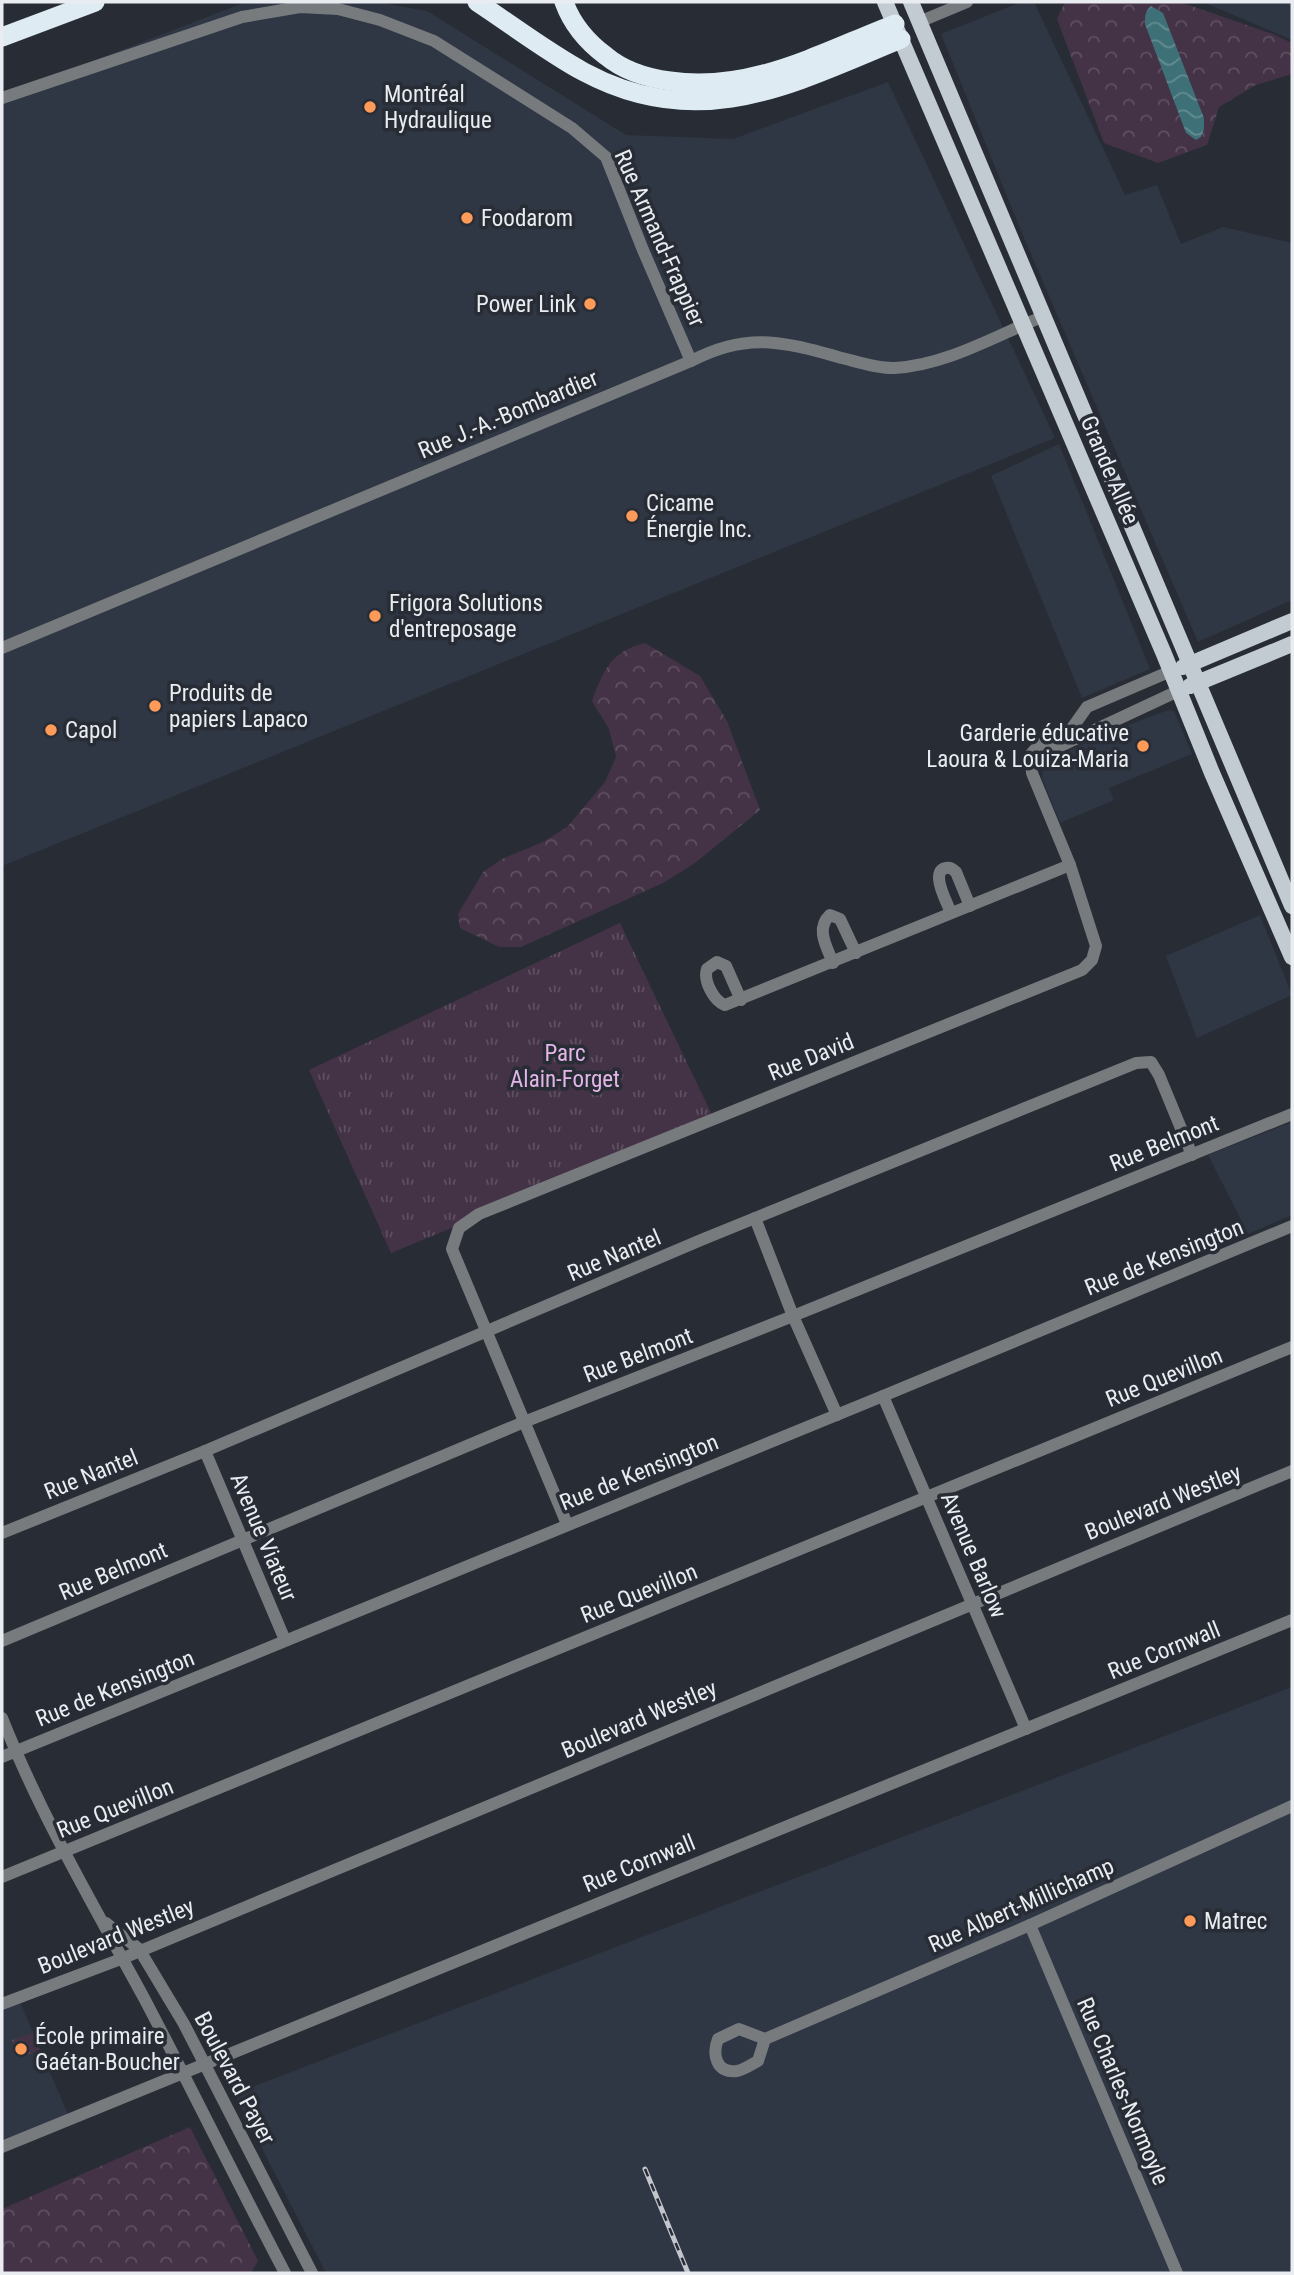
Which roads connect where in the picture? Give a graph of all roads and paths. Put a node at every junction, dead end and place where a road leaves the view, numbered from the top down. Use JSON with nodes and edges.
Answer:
{"nodes":[{"id":1,"x":95,"y":2,"type":"edge"},
{"id":2,"x":477,"y":2,"type":"edge"},
{"id":3,"x":564,"y":2,"type":"edge"},
{"id":4,"x":885,"y":2,"type":"edge"},
{"id":5,"x":911,"y":2,"type":"edge"},
{"id":6,"x":967,"y":2,"type":"edge"},
{"id":7,"x":919,"y":22,"type":"junction"},
{"id":8,"x":898,"y":32,"type":"junction"},
{"id":9,"x":2,"y":37,"type":"edge"},
{"id":10,"x":2,"y":98,"type":"edge"},
{"id":11,"x":1042,"y":317,"type":"junction"},
{"id":12,"x":1022,"y":325,"type":"junction"},
{"id":13,"x":691,"y":361,"type":"junction"},
{"id":14,"x":1292,"y":621,"type":"edge"},
{"id":15,"x":1292,"y":644,"type":"edge"},
{"id":16,"x":2,"y":648,"type":"edge"},
{"id":17,"x":1191,"y":663,"type":"junction"},
{"id":18,"x":1171,"y":671,"type":"junction"},
{"id":19,"x":1199,"y":682,"type":"junction"},
{"id":20,"x":1178,"y":691,"type":"junction"},
{"id":21,"x":1031,"y":766,"type":"junction"},
{"id":22,"x":1070,"y":865,"type":"junction"},
{"id":23,"x":1292,"y":905,"type":"edge"},
{"id":24,"x":970,"y":906,"type":"junction"},
{"id":25,"x":951,"y":913,"type":"junction"},
{"id":26,"x":856,"y":953,"type":"junction"},
{"id":27,"x":1292,"y":957,"type":"edge"},
{"id":28,"x":833,"y":963,"type":"junction"},
{"id":29,"x":741,"y":1000,"type":"dead end"},
{"id":30,"x":1292,"y":1114,"type":"edge"},
{"id":31,"x":1192,"y":1155,"type":"junction"},
{"id":32,"x":755,"y":1218,"type":"junction"},
{"id":33,"x":1292,"y":1226,"type":"edge"},
{"id":34,"x":793,"y":1316,"type":"junction"},
{"id":35,"x":487,"y":1332,"type":"junction"},
{"id":36,"x":1292,"y":1347,"type":"edge"},
{"id":37,"x":883,"y":1396,"type":"junction"},
{"id":38,"x":837,"y":1415,"type":"junction"},
{"id":39,"x":524,"y":1422,"type":"junction"},
{"id":40,"x":205,"y":1451,"type":"junction"},
{"id":41,"x":1292,"y":1471,"type":"edge"},
{"id":42,"x":928,"y":1497,"type":"junction"},
{"id":43,"x":567,"y":1524,"type":"junction"},
{"id":44,"x":2,"y":1533,"type":"edge"},
{"id":45,"x":242,"y":1539,"type":"junction"},
{"id":46,"x":972,"y":1604,"type":"junction"},
{"id":47,"x":1292,"y":1620,"type":"edge"},
{"id":48,"x":285,"y":1640,"type":"junction"},
{"id":49,"x":2,"y":1642,"type":"edge"},
{"id":50,"x":2,"y":1718,"type":"edge"},
{"id":51,"x":1026,"y":1730,"type":"junction"},
{"id":52,"x":15,"y":1751,"type":"junction"},
{"id":53,"x":2,"y":1757,"type":"edge"},
{"id":54,"x":1292,"y":1806,"type":"edge"},
{"id":55,"x":63,"y":1851,"type":"junction"},
{"id":56,"x":2,"y":1877,"type":"edge"},
{"id":57,"x":100,"y":1918,"type":"junction"},
{"id":58,"x":1030,"y":1925,"type":"junction"},
{"id":59,"x":139,"y":1950,"type":"junction"},
{"id":60,"x":121,"y":1958,"type":"junction"},
{"id":61,"x":2,"y":2004,"type":"edge"},
{"id":62,"x":765,"y":2039,"type":"dead end"},
{"id":63,"x":204,"y":2063,"type":"junction"},
{"id":64,"x":182,"y":2073,"type":"junction"},
{"id":65,"x":2,"y":2147,"type":"edge"},
{"id":66,"x":285,"y":2273,"type":"edge"},
{"id":67,"x":312,"y":2273,"type":"edge"},
{"id":68,"x":1177,"y":2273,"type":"edge"}],
"edges":[{"from":1,"to":9,"type":"highway"},
{"from":2,"to":8,"type":"highway"},
{"from":3,"to":8,"type":"highway"},
{"from":4,"to":8,"type":"main road","name":"Grande Allée"},
{"from":5,"to":7,"type":"main road","name":"Grande Allée"},
{"from":6,"to":7,"type":"street"},
{"from":7,"to":8,"type":"main road"},
{"from":7,"to":11,"type":"main road","name":"Grande Allée"},
{"from":8,"to":12,"type":"main road","name":"Grande Allée"},
{"from":10,"to":13,"type":"street","name":"Rue Armand-Frappier"},
{"from":11,"to":12,"type":"street","name":"Rue J.-A.-Bombardier"},
{"from":11,"to":17,"type":"main road","name":"Grande Allée"},
{"from":12,"to":13,"type":"street","name":"Rue J.-A.-Bombardier"},
{"from":12,"to":18,"type":"main road","name":"Grande Allée"},
{"from":13,"to":16,"type":"street","name":"Rue J.-A.-Bombardier"},
{"from":14,"to":17,"type":"main road"},
{"from":15,"to":19,"type":"main road"},
{"from":17,"to":18,"type":"main road"},
{"from":17,"to":19,"type":"main road","name":"Grande Allée"},
{"from":18,"to":20,"type":"main road","name":"Grande Allée"},
{"from":18,"to":21,"type":"street"},
{"from":19,"to":20,"type":"main road"},
{"from":19,"to":23,"type":"main road","name":"Grande Allée"},
{"from":20,"to":21,"type":"street"},
{"from":20,"to":27,"type":"main road","name":"Grande Allée"},
{"from":21,"to":22,"type":"street","name":"Rue David"},
{"from":22,"to":24,"type":"street"},
{"from":22,"to":35,"type":"street","name":"Rue David"},
{"from":24,"to":25,"type":"street"},
{"from":24,"to":25,"type":"street"},
{"from":25,"to":26,"type":"street"},
{"from":26,"to":28,"type":"street"},
{"from":26,"to":28,"type":"street"},
{"from":28,"to":29,"type":"street"},
{"from":30,"to":31,"type":"street","name":"Rue Belmont"},
{"from":31,"to":32,"type":"street","name":"Rue Nantel"},
{"from":31,"to":34,"type":"street","name":"Rue Belmont"},
{"from":32,"to":34,"type":"street"},
{"from":32,"to":35,"type":"street","name":"Rue Nantel"},
{"from":33,"to":37,"type":"street","name":"Rue de Kensington"},
{"from":34,"to":38,"type":"street"},
{"from":34,"to":39,"type":"street","name":"Rue Belmont"},
{"from":35,"to":39,"type":"street","name":"Rue David"},
{"from":35,"to":40,"type":"street","name":"Rue Nantel"},
{"from":36,"to":42,"type":"street","name":"Rue Quevillon"},
{"from":37,"to":38,"type":"street","name":"Rue de Kensington"},
{"from":37,"to":42,"type":"street","name":"Avenue Barlow"},
{"from":38,"to":43,"type":"street","name":"Rue de Kensington"},
{"from":39,"to":43,"type":"street","name":"Rue David"},
{"from":39,"to":45,"type":"street","name":"Rue Belmont"},
{"from":40,"to":44,"type":"street","name":"Rue Nantel"},
{"from":40,"to":45,"type":"street","name":"Avenue Viateur"},
{"from":41,"to":46,"type":"street","name":"Boulevard Westley"},
{"from":42,"to":46,"type":"street","name":"Avenue Barlow"},
{"from":42,"to":55,"type":"street","name":"Rue Quevillon"},
{"from":43,"to":48,"type":"street","name":"Rue de Kensington"},
{"from":45,"to":48,"type":"street","name":"Avenue Viateur"},
{"from":45,"to":49,"type":"street","name":"Rue Belmont"},
{"from":46,"to":51,"type":"street","name":"Avenue Barlow"},
{"from":46,"to":59,"type":"street","name":"Boulevard Westley"},
{"from":47,"to":51,"type":"street","name":"Rue Cornwall"},
{"from":48,"to":52,"type":"street","name":"Rue de Kensington"},
{"from":50,"to":52,"type":"street","name":"Boulevard Payer"},
{"from":51,"to":63,"type":"street","name":"Rue Cornwall"},
{"from":52,"to":53,"type":"street","name":"Rue de Kensington"},
{"from":52,"to":55,"type":"street","name":"Boulevard Payer"},
{"from":54,"to":58,"type":"street","name":"Rue Albert-Millichamp"},
{"from":55,"to":56,"type":"street","name":"Rue Quevillon"},
{"from":55,"to":57,"type":"street","name":"Boulevard Payer"},
{"from":57,"to":59,"type":"street","name":"Boulevard Payer"},
{"from":57,"to":60,"type":"street","name":"Boulevard Payer"},
{"from":58,"to":62,"type":"street","name":"Rue Albert-Millichamp"},
{"from":58,"to":68,"type":"street","name":"Rue Charles-Normoyle"},
{"from":59,"to":60,"type":"street","name":"Boulevard Westley"},
{"from":59,"to":63,"type":"street","name":"Boulevard Payer"},
{"from":60,"to":61,"type":"street","name":"Boulevard Westley"},
{"from":60,"to":64,"type":"street","name":"Boulevard Payer"},
{"from":63,"to":64,"type":"street","name":"Rue Cornwall"},
{"from":63,"to":67,"type":"street","name":"Boulevard Payer"},
{"from":64,"to":65,"type":"street","name":"Rue Cornwall"},
{"from":64,"to":66,"type":"street","name":"Boulevard Payer"}]}
